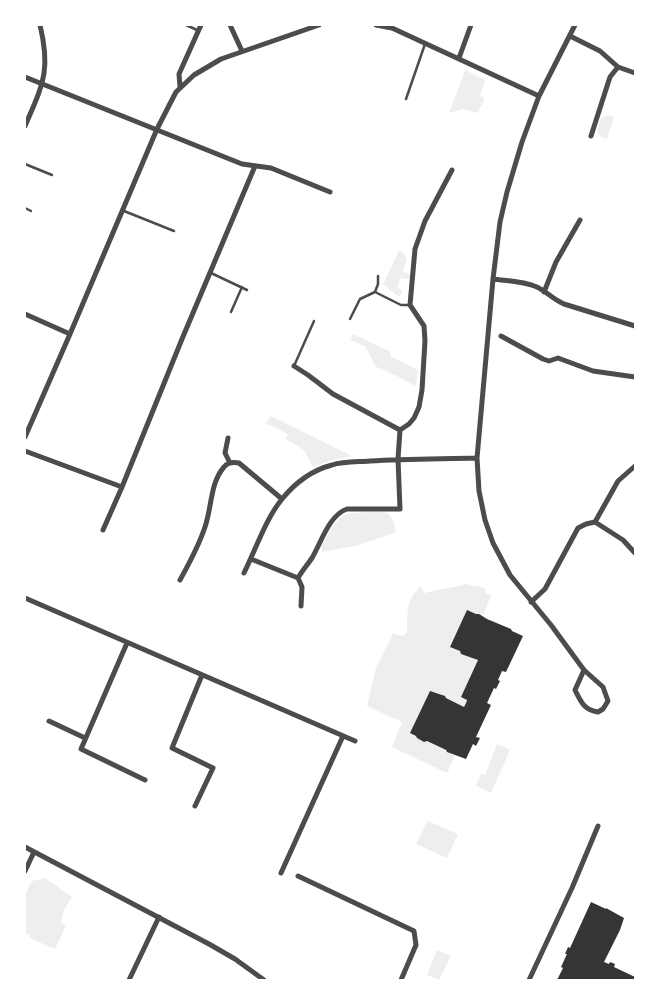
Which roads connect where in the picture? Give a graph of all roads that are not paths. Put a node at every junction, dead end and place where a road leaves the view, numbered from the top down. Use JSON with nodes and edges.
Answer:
{"nodes":[{"id":1,"x":40,"y":25,"type":"edge"},
{"id":2,"x":186,"y":25,"type":"edge"},
{"id":3,"x":230,"y":25,"type":"edge"},
{"id":4,"x":319,"y":25,"type":"edge"},
{"id":5,"x":376,"y":25,"type":"edge"},
{"id":6,"x":471,"y":25,"type":"edge"},
{"id":7,"x":575,"y":25,"type":"edge"},
{"id":8,"x":392,"y":26,"type":"edge"},
{"id":9,"x":200,"y":28,"type":"edge"},
{"id":10,"x":570,"y":36,"type":"junction"},
{"id":11,"x":426,"y":43,"type":"junction"},
{"id":12,"x":242,"y":51,"type":"junction"},
{"id":13,"x":459,"y":58,"type":"junction"},
{"id":14,"x":618,"y":67,"type":"junction"},
{"id":15,"x":635,"y":73,"type":"edge"},
{"id":16,"x":25,"y":77,"type":"edge"},
{"id":17,"x":43,"y":84,"type":"junction"},
{"id":18,"x":180,"y":87,"type":"junction"},
{"id":19,"x":539,"y":96,"type":"junction"},
{"id":20,"x":406,"y":99,"type":"dead end"},
{"id":21,"x":25,"y":126,"type":"edge"},
{"id":22,"x":156,"y":128,"type":"junction"},
{"id":23,"x":591,"y":136,"type":"dead end"},
{"id":24,"x":25,"y":164,"type":"edge"},
{"id":25,"x":255,"y":166,"type":"junction"},
{"id":26,"x":452,"y":170,"type":"dead end"},
{"id":27,"x":52,"y":175,"type":"dead end"},
{"id":28,"x":330,"y":192,"type":"dead end"},
{"id":29,"x":25,"y":208,"type":"edge"},
{"id":30,"x":122,"y":210,"type":"junction"},
{"id":31,"x":31,"y":211,"type":"dead end"},
{"id":32,"x":580,"y":220,"type":"dead end"},
{"id":33,"x":174,"y":231,"type":"dead end"},
{"id":34,"x":210,"y":273,"type":"junction"},
{"id":35,"x":378,"y":276,"type":"dead end"},
{"id":36,"x":493,"y":279,"type":"junction"},
{"id":37,"x":242,"y":287,"type":"junction"},
{"id":38,"x":247,"y":290,"type":"dead end"},
{"id":39,"x":375,"y":292,"type":"junction"},
{"id":40,"x":544,"y":292,"type":"junction"},
{"id":41,"x":410,"y":304,"type":"junction"},
{"id":42,"x":231,"y":312,"type":"dead end"},
{"id":43,"x":25,"y":314,"type":"edge"},
{"id":44,"x":350,"y":319,"type":"dead end"},
{"id":45,"x":314,"y":321,"type":"dead end"},
{"id":46,"x":635,"y":326,"type":"edge"},
{"id":47,"x":70,"y":334,"type":"junction"},
{"id":48,"x":501,"y":336,"type":"dead end"},
{"id":49,"x":294,"y":366,"type":"joint"},
{"id":50,"x":635,"y":377,"type":"edge"},
{"id":51,"x":400,"y":430,"type":"junction"},
{"id":52,"x":25,"y":437,"type":"edge"},
{"id":53,"x":228,"y":438,"type":"dead end"},
{"id":54,"x":25,"y":451,"type":"edge"},
{"id":55,"x":477,"y":458,"type":"junction"},
{"id":56,"x":398,"y":459,"type":"junction"},
{"id":57,"x":230,"y":463,"type":"junction"},
{"id":58,"x":635,"y":466,"type":"edge"},
{"id":59,"x":122,"y":487,"type":"junction"},
{"id":60,"x":282,"y":499,"type":"junction"},
{"id":61,"x":595,"y":522,"type":"junction"},
{"id":62,"x":102,"y":530,"type":"dead end"},
{"id":63,"x":635,"y":553,"type":"edge"},
{"id":64,"x":251,"y":559,"type":"junction"},
{"id":65,"x":244,"y":574,"type":"dead end"},
{"id":66,"x":298,"y":578,"type":"junction"},
{"id":67,"x":180,"y":580,"type":"dead end"},
{"id":68,"x":25,"y":598,"type":"edge"},
{"id":69,"x":531,"y":602,"type":"junction"},
{"id":70,"x":301,"y":606,"type":"dead end"},
{"id":71,"x":127,"y":643,"type":"junction"},
{"id":72,"x":584,"y":670,"type":"junction"},
{"id":73,"x":202,"y":675,"type":"junction"},
{"id":74,"x":49,"y":720,"type":"dead end"},
{"id":75,"x":343,"y":736,"type":"junction"},
{"id":76,"x":85,"y":738,"type":"junction"},
{"id":77,"x":355,"y":741,"type":"dead end"},
{"id":78,"x":145,"y":780,"type":"dead end"},
{"id":79,"x":195,"y":806,"type":"dead end"},
{"id":80,"x":598,"y":826,"type":"dead end"},
{"id":81,"x":25,"y":847,"type":"edge"},
{"id":82,"x":34,"y":852,"type":"junction"},
{"id":83,"x":25,"y":871,"type":"edge"},
{"id":84,"x":281,"y":873,"type":"dead end"},
{"id":85,"x":298,"y":876,"type":"dead end"},
{"id":86,"x":159,"y":917,"type":"junction"},
{"id":87,"x":129,"y":980,"type":"edge"},
{"id":88,"x":264,"y":980,"type":"edge"},
{"id":89,"x":401,"y":980,"type":"edge"},
{"id":90,"x":529,"y":980,"type":"edge"}],
"edges":[{"from":1,"to":17,"type":"street"},
{"from":2,"to":9,"type":"lane"},
{"from":3,"to":12,"type":"street"},
{"from":4,"to":12,"type":"street"},
{"from":5,"to":8,"type":"street"},
{"from":6,"to":13,"type":"street"},
{"from":7,"to":10,"type":"street"},
{"from":8,"to":11,"type":"street"},
{"from":9,"to":18,"type":"street"},
{"from":10,"to":14,"type":"street"},
{"from":10,"to":19,"type":"street"},
{"from":11,"to":13,"type":"street"},
{"from":11,"to":20,"type":"lane"},
{"from":12,"to":18,"type":"street"},
{"from":13,"to":19,"type":"street"},
{"from":14,"to":15,"type":"street"},
{"from":14,"to":23,"type":"street"},
{"from":16,"to":17,"type":"street"},
{"from":17,"to":21,"type":"street"},
{"from":17,"to":22,"type":"street"},
{"from":18,"to":22,"type":"street"},
{"from":19,"to":36,"type":"street"},
{"from":22,"to":25,"type":"street"},
{"from":22,"to":30,"type":"street"},
{"from":24,"to":27,"type":"lane"},
{"from":25,"to":28,"type":"street"},
{"from":25,"to":34,"type":"street"},
{"from":26,"to":41,"type":"street"},
{"from":29,"to":31,"type":"lane"},
{"from":30,"to":33,"type":"lane"},
{"from":30,"to":47,"type":"street"},
{"from":32,"to":40,"type":"street"},
{"from":34,"to":37,"type":"lane"},
{"from":34,"to":59,"type":"street"},
{"from":35,"to":39,"type":"lane"},
{"from":36,"to":40,"type":"street"},
{"from":36,"to":55,"type":"street"},
{"from":37,"to":38,"type":"lane"},
{"from":37,"to":42,"type":"lane"},
{"from":39,"to":41,"type":"lane"},
{"from":39,"to":44,"type":"lane"},
{"from":40,"to":46,"type":"street"},
{"from":41,"to":51,"type":"street"},
{"from":43,"to":47,"type":"street"},
{"from":45,"to":49,"type":"lane"},
{"from":47,"to":52,"type":"street"},
{"from":48,"to":50,"type":"street"},
{"from":49,"to":51,"type":"street"},
{"from":51,"to":56,"type":"street"},
{"from":53,"to":57,"type":"street"},
{"from":54,"to":59,"type":"street"},
{"from":55,"to":56,"type":"street"},
{"from":55,"to":69,"type":"street"},
{"from":56,"to":60,"type":"street"},
{"from":56,"to":66,"type":"street"},
{"from":57,"to":60,"type":"street"},
{"from":57,"to":67,"type":"street"},
{"from":58,"to":61,"type":"street"},
{"from":59,"to":62,"type":"street"},
{"from":60,"to":64,"type":"street"},
{"from":61,"to":63,"type":"street"},
{"from":61,"to":69,"type":"street"},
{"from":64,"to":65,"type":"street"},
{"from":64,"to":66,"type":"street"},
{"from":66,"to":70,"type":"street"},
{"from":68,"to":71,"type":"street"},
{"from":69,"to":72,"type":"street"},
{"from":71,"to":73,"type":"street"},
{"from":71,"to":76,"type":"street"},
{"from":72,"to":72,"type":"street"},
{"from":73,"to":75,"type":"street"},
{"from":73,"to":79,"type":"street"},
{"from":74,"to":76,"type":"street"},
{"from":75,"to":77,"type":"street"},
{"from":75,"to":84,"type":"street"},
{"from":76,"to":78,"type":"street"},
{"from":80,"to":90,"type":"street"},
{"from":81,"to":82,"type":"street"},
{"from":82,"to":83,"type":"street"},
{"from":82,"to":86,"type":"street"},
{"from":85,"to":89,"type":"street"},
{"from":86,"to":87,"type":"street"},
{"from":86,"to":88,"type":"street"}]}
